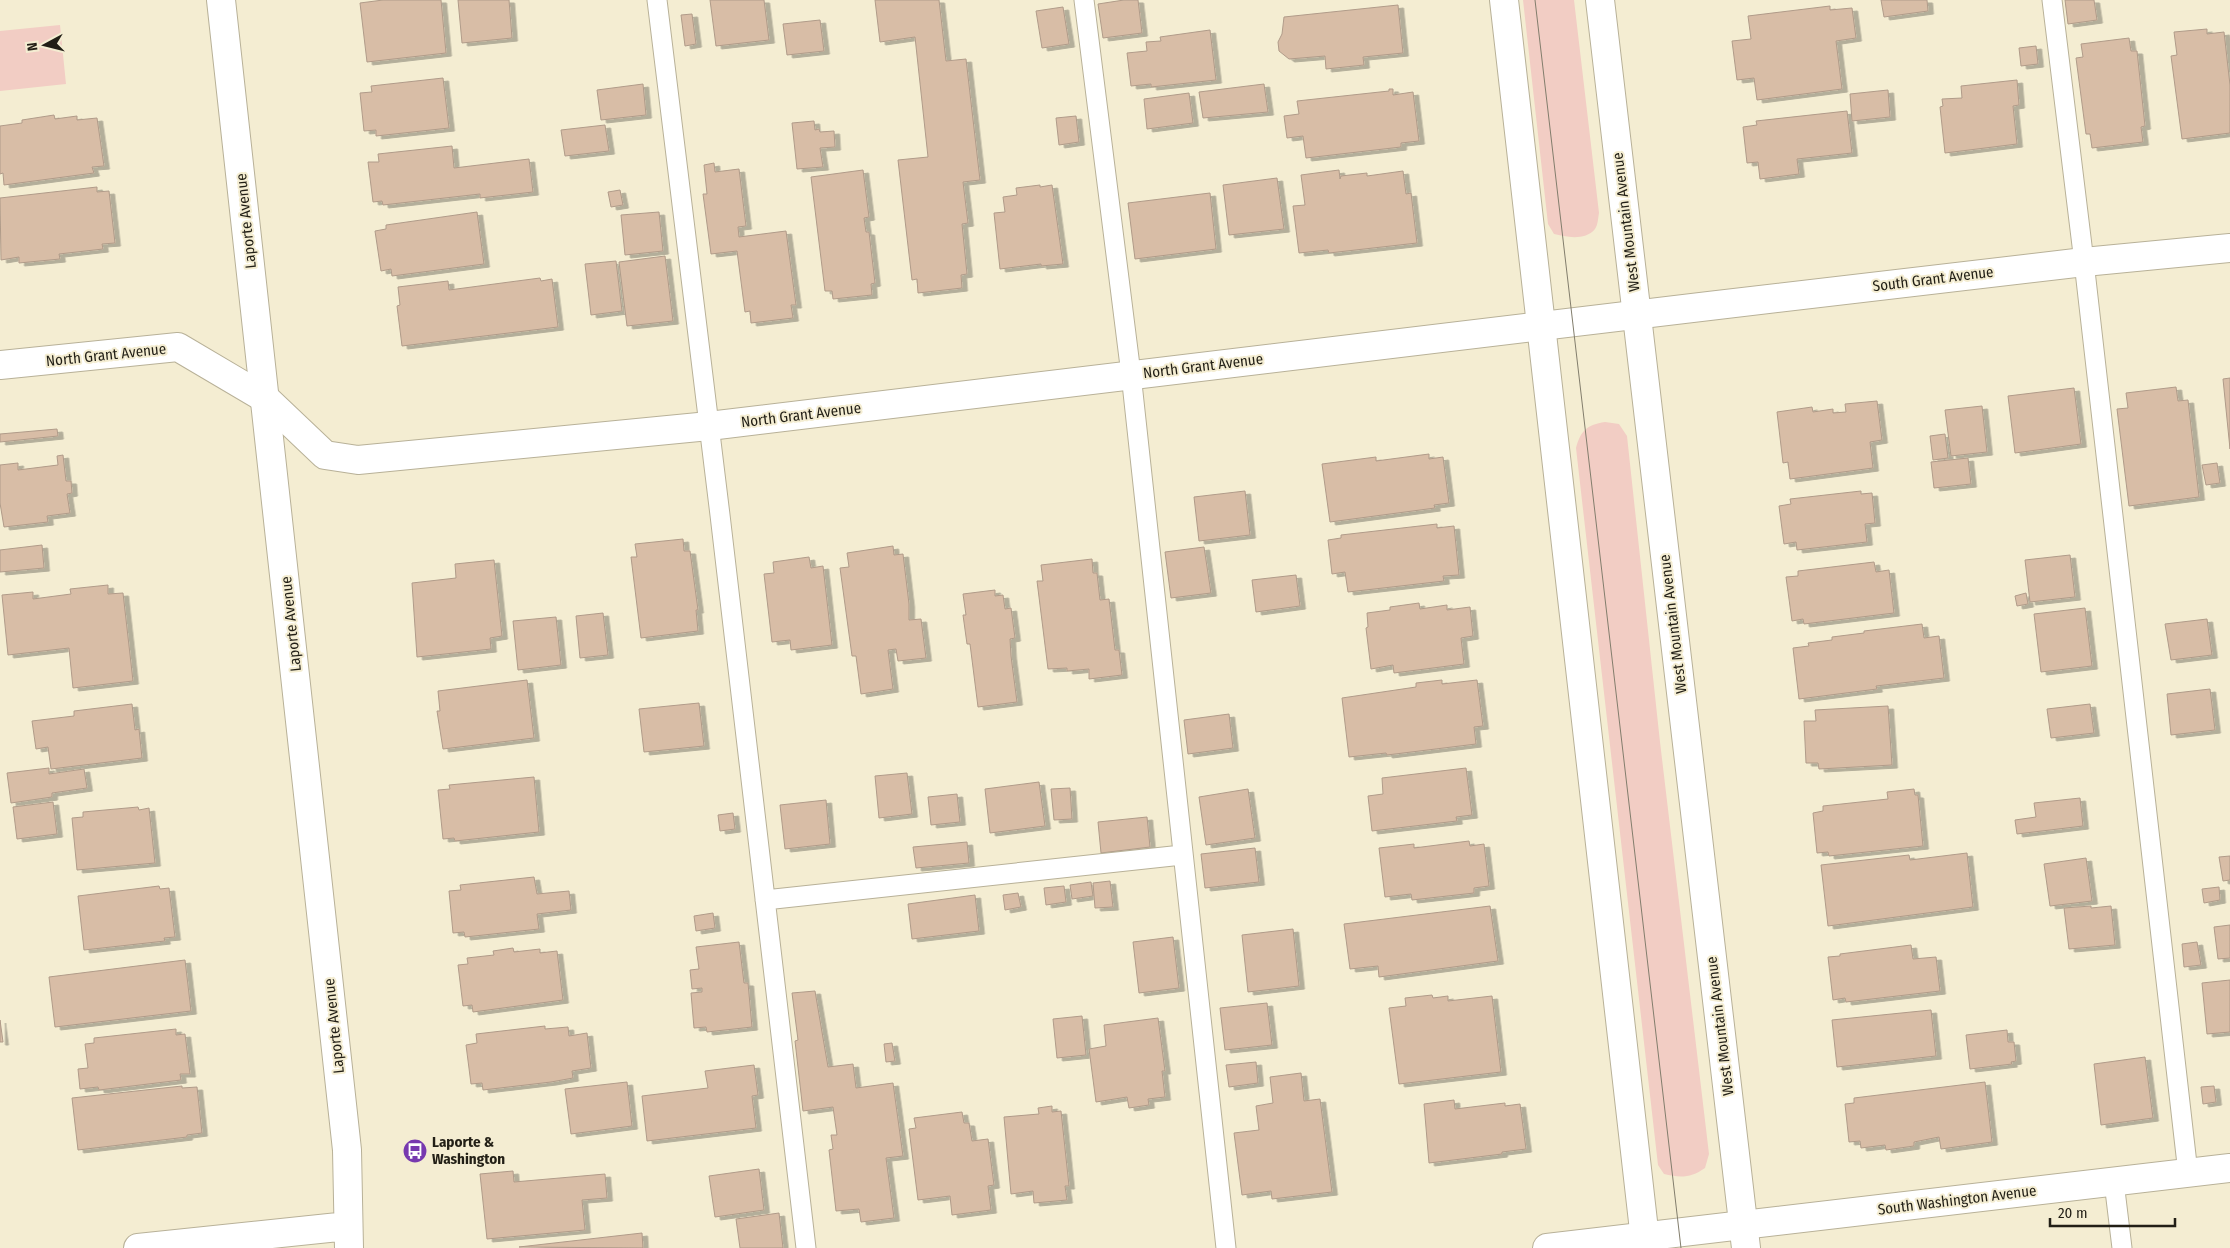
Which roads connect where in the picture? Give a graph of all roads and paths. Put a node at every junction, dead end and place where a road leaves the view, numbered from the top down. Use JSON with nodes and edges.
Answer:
{"nodes":[{"id":1,"x":221,"y":0,"type":"edge"},
{"id":2,"x":657,"y":0,"type":"edge"},
{"id":3,"x":1084,"y":0,"type":"edge"},
{"id":4,"x":1504,"y":0,"type":"edge"},
{"id":5,"x":1600,"y":0,"type":"edge"},
{"id":6,"x":2052,"y":0,"type":"edge"},
{"id":7,"x":2230,"y":248,"type":"edge"},
{"id":8,"x":2084,"y":262,"type":"junction"},
{"id":9,"x":1637,"y":314,"type":"junction"},
{"id":10,"x":1540,"y":326,"type":"junction"},
{"id":11,"x":0,"y":365,"type":"edge"},
{"id":12,"x":1131,"y":374,"type":"junction"},
{"id":13,"x":266,"y":399,"type":"junction"},
{"id":14,"x":709,"y":426,"type":"junction"},
{"id":15,"x":1182,"y":855,"type":"junction"},
{"id":16,"x":765,"y":900,"type":"junction"},
{"id":17,"x":2230,"y":1168,"type":"edge"},
{"id":18,"x":2188,"y":1173,"type":"junction"},
{"id":19,"x":2114,"y":1182,"type":"junction"},
{"id":20,"x":349,"y":1237,"type":"edge"},
{"id":21,"x":1744,"y":1237,"type":"edge"},
{"id":22,"x":1645,"y":1242,"type":"edge"},
{"id":23,"x":138,"y":1248,"type":"edge"},
{"id":24,"x":806,"y":1248,"type":"edge"},
{"id":25,"x":1226,"y":1248,"type":"edge"},
{"id":26,"x":1546,"y":1248,"type":"edge"},
{"id":27,"x":2122,"y":1248,"type":"edge"}],
"edges":[{"from":1,"to":13,"type":"street","name":"Laporte Avenue"},
{"from":2,"to":14,"type":"lane"},
{"from":3,"to":12,"type":"lane"},
{"from":4,"to":10,"type":"street"},
{"from":5,"to":9,"type":"street","name":"West Mountain Avenue"},
{"from":6,"to":8,"type":"lane"},
{"from":7,"to":8,"type":"street","name":"South Grant Avenue"},
{"from":8,"to":9,"type":"street","name":"South Grant Avenue"},
{"from":8,"to":18,"type":"lane"},
{"from":9,"to":10,"type":"street","name":"North Grant Avenue"},
{"from":9,"to":21,"type":"street","name":"West Mountain Avenue"},
{"from":10,"to":12,"type":"street","name":"North Grant Avenue"},
{"from":10,"to":22,"type":"street"},
{"from":11,"to":13,"type":"street","name":"North Grant Avenue"},
{"from":12,"to":14,"type":"street","name":"North Grant Avenue"},
{"from":12,"to":15,"type":"lane"},
{"from":13,"to":14,"type":"street","name":"North Grant Avenue"},
{"from":13,"to":20,"type":"street","name":"Laporte Avenue"},
{"from":14,"to":16,"type":"lane"},
{"from":15,"to":16,"type":"lane"},
{"from":15,"to":25,"type":"lane"},
{"from":16,"to":24,"type":"lane"},
{"from":17,"to":18,"type":"street","name":"South Washington Avenue"},
{"from":18,"to":19,"type":"street","name":"South Washington Avenue"},
{"from":19,"to":21,"type":"street","name":"South Washington Avenue"},
{"from":19,"to":27,"type":"lane"},
{"from":20,"to":23,"type":"street"},
{"from":21,"to":22,"type":"street","name":"South Washington Avenue"},
{"from":22,"to":26,"type":"street","name":"South Washington Avenue"}]}
